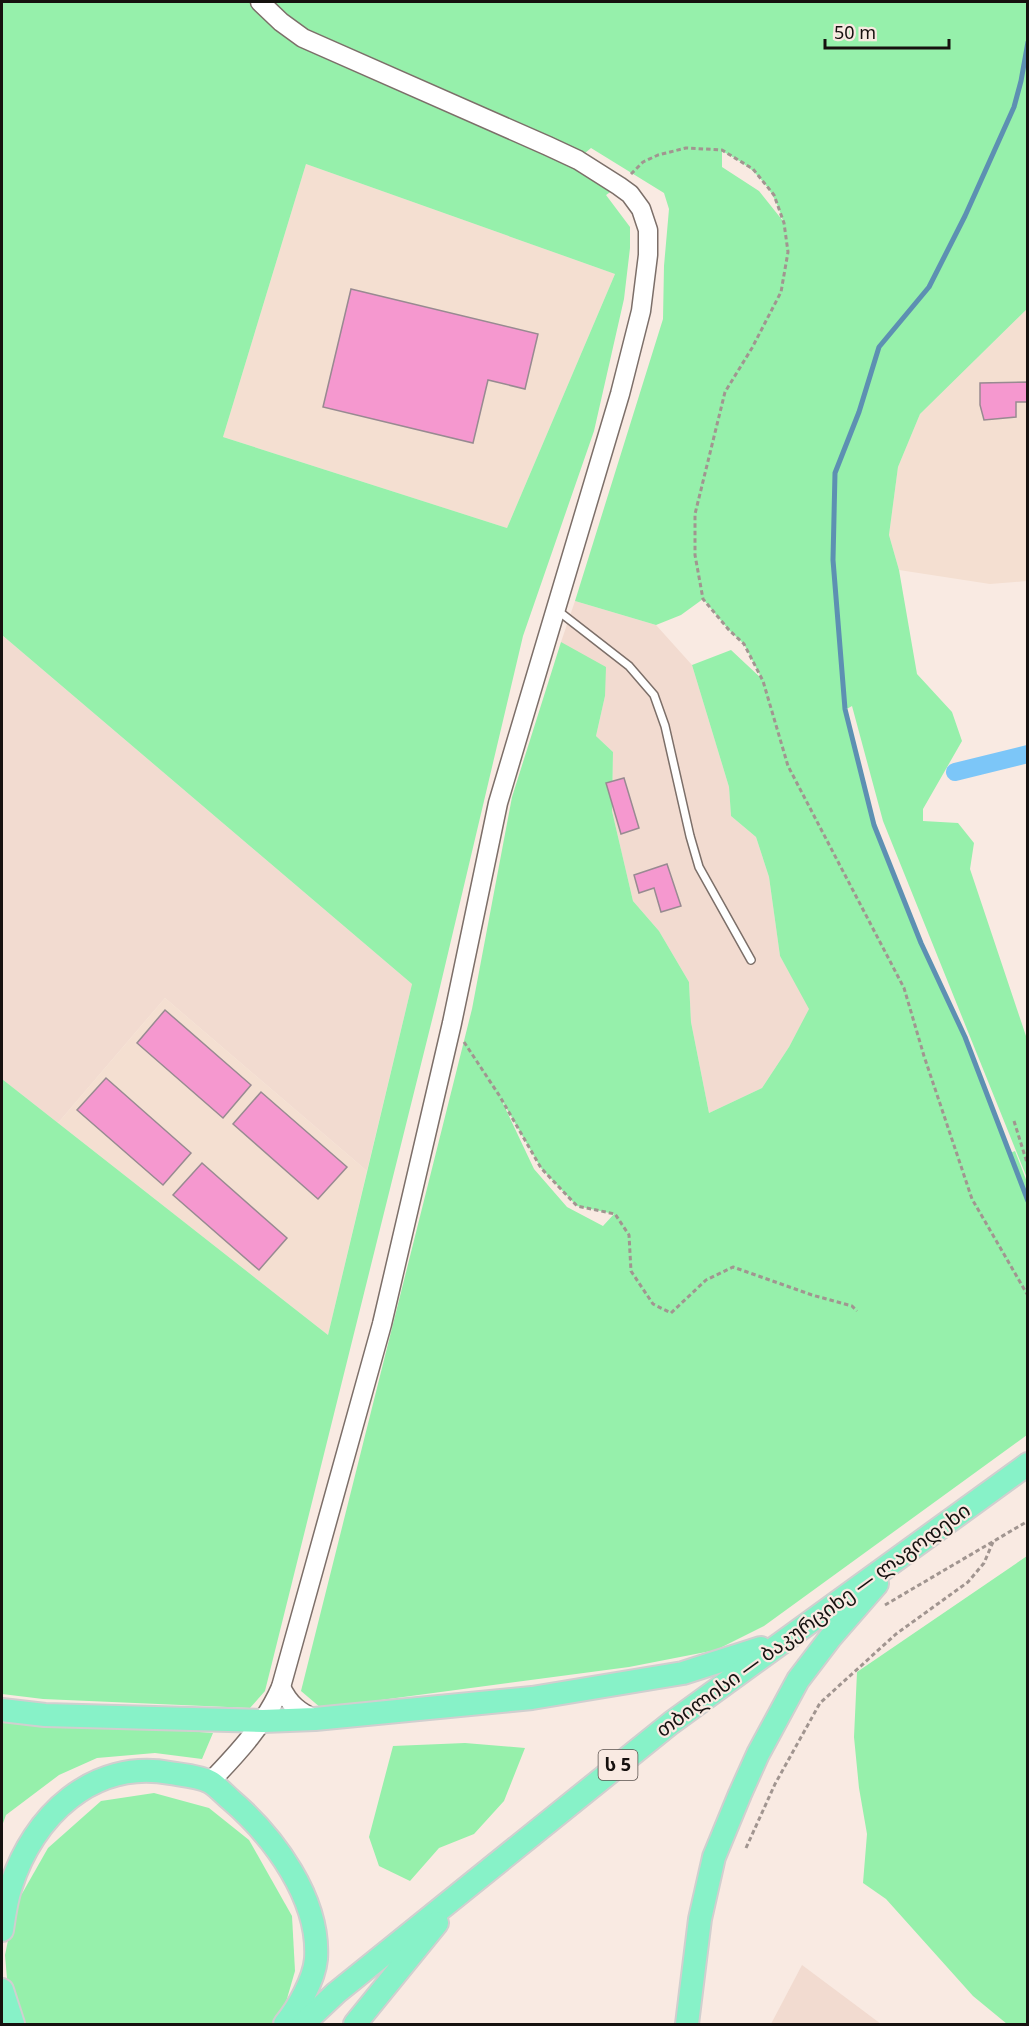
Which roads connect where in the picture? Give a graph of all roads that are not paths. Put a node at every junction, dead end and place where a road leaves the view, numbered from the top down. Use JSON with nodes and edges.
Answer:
{"nodes":[{"id":1,"x":260,"y":2,"type":"edge"},
{"id":2,"x":557,"y":610,"type":"junction"},
{"id":3,"x":750,"y":960,"type":"dead end"},
{"id":4,"x":1028,"y":1464,"type":"edge"},
{"id":5,"x":902,"y":1555,"type":"junction"},
{"id":6,"x":780,"y":1642,"type":"junction"},
{"id":7,"x":281,"y":1687,"type":"junction"},
{"id":8,"x":2,"y":1710,"type":"edge"},
{"id":9,"x":315,"y":1719,"type":"junction"},
{"id":10,"x":263,"y":1721,"type":"junction"},
{"id":11,"x":210,"y":1782,"type":"junction"},
{"id":12,"x":461,"y":1893,"type":"junction"},
{"id":13,"x":2,"y":1930,"type":"edge"},
{"id":14,"x":2,"y":1989,"type":"edge"},
{"id":15,"x":13,"y":2025,"type":"edge"},
{"id":16,"x":285,"y":2025,"type":"edge"},
{"id":17,"x":303,"y":2025,"type":"edge"},
{"id":18,"x":355,"y":2025,"type":"edge"},
{"id":19,"x":687,"y":2025,"type":"edge"}],
"edges":[{"from":1,"to":2,"type":"street"},
{"from":2,"to":3,"type":"lane"},
{"from":2,"to":7,"type":"street"},
{"from":4,"to":5,"type":"highway","name":"თბილისი — ბაკურციხე — ლაგოდეხი","number":"ს 5"},
{"from":5,"to":6,"type":"highway","name":"თბილისი — ბაკურციხე — ლაგოდეხი","number":"ს 5"},
{"from":5,"to":19,"type":"highway"},
{"from":6,"to":9,"type":"highway"},
{"from":6,"to":12,"type":"highway","name":"თბილისი — ბაკურციხე — ლაგოდეხი","number":"ს 5"},
{"from":7,"to":9,"type":"street"},
{"from":7,"to":10,"type":"street"},
{"from":8,"to":10,"type":"highway"},
{"from":9,"to":10,"type":"highway"},
{"from":10,"to":11,"type":"street"},
{"from":11,"to":13,"type":"highway"},
{"from":11,"to":16,"type":"highway"},
{"from":12,"to":17,"type":"highway","name":"თბილისი — ბაკურციხე — ლაგოდეხი","number":"ს 5"},
{"from":12,"to":18,"type":"highway","name":"თბილისი — ბაკურციხე — ლაგოდეხი","number":"ს 5"},
{"from":14,"to":15,"type":"highway"}]}
